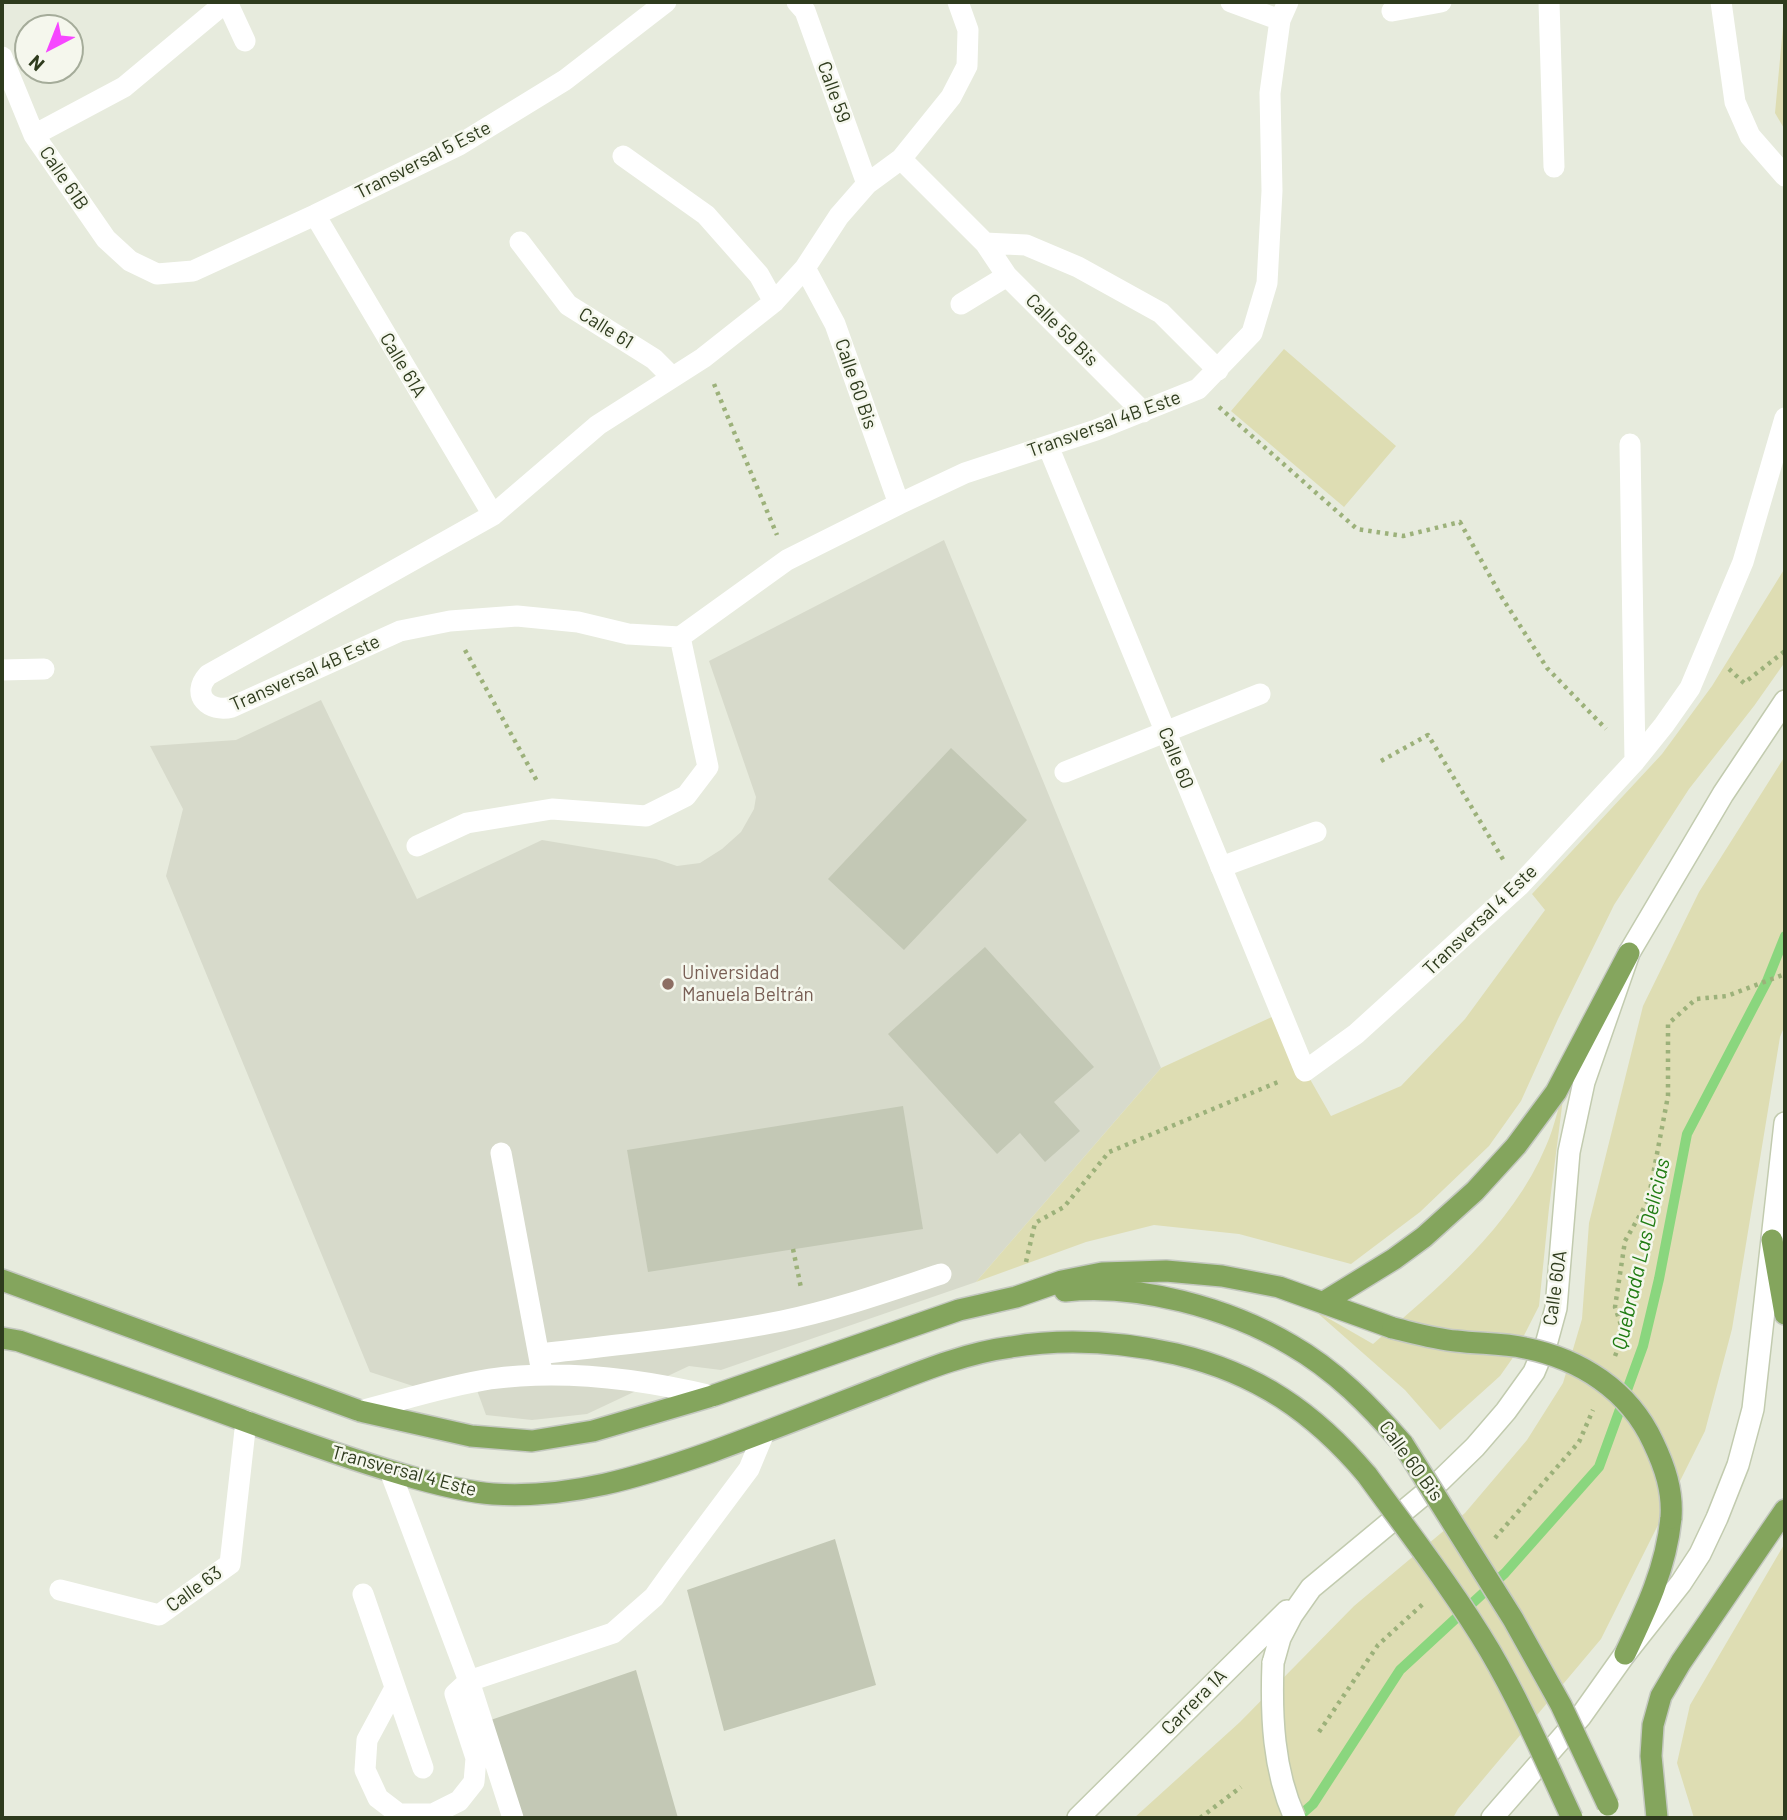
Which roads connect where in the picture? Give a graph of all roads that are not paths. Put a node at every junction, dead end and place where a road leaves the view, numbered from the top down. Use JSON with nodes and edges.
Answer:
{"nodes":[{"id":1,"x":226,"y":2,"type":"edge"},
{"id":2,"x":666,"y":2,"type":"edge"},
{"id":3,"x":797,"y":2,"type":"edge"},
{"id":4,"x":958,"y":2,"type":"edge"},
{"id":5,"x":1231,"y":2,"type":"edge"},
{"id":6,"x":1441,"y":2,"type":"edge"},
{"id":7,"x":1549,"y":2,"type":"edge"},
{"id":8,"x":1721,"y":2,"type":"edge"},
{"id":9,"x":1284,"y":11,"type":"edge"},
{"id":10,"x":1392,"y":11,"type":"dead end"},
{"id":11,"x":245,"y":41,"type":"dead end"},
{"id":12,"x":2,"y":57,"type":"edge"},
{"id":13,"x":34,"y":135,"type":"junction"},
{"id":14,"x":623,"y":156,"type":"dead end"},
{"id":15,"x":901,"y":159,"type":"junction"},
{"id":16,"x":1554,"y":167,"type":"dead end"},
{"id":17,"x":1785,"y":176,"type":"edge"},
{"id":18,"x":867,"y":184,"type":"junction"},
{"id":19,"x":315,"y":215,"type":"junction"},
{"id":20,"x":520,"y":242,"type":"dead end"},
{"id":21,"x":985,"y":243,"type":"junction"},
{"id":22,"x":805,"y":268,"type":"junction"},
{"id":23,"x":157,"y":274,"type":"joint"},
{"id":24,"x":1007,"y":276,"type":"junction"},
{"id":25,"x":774,"y":302,"type":"junction"},
{"id":26,"x":961,"y":304,"type":"dead end"},
{"id":27,"x":1218,"y":370,"type":"junction"},
{"id":28,"x":671,"y":376,"type":"junction"},
{"id":29,"x":1143,"y":412,"type":"junction"},
{"id":30,"x":1785,"y":418,"type":"edge"},
{"id":31,"x":1630,"y":444,"type":"dead end"},
{"id":32,"x":1048,"y":446,"type":"junction"},
{"id":33,"x":899,"y":504,"type":"junction"},
{"id":34,"x":493,"y":514,"type":"junction"},
{"id":35,"x":680,"y":637,"type":"junction"},
{"id":36,"x":44,"y":669,"type":"dead end"},
{"id":37,"x":2,"y":670,"type":"edge"},
{"id":38,"x":1260,"y":694,"type":"dead end"},
{"id":39,"x":1785,"y":701,"type":"edge"},
{"id":40,"x":1166,"y":732,"type":"junction"},
{"id":41,"x":1635,"y":761,"type":"junction"},
{"id":42,"x":1065,"y":772,"type":"dead end"},
{"id":43,"x":1316,"y":832,"type":"dead end"},
{"id":44,"x":417,"y":846,"type":"dead end"},
{"id":45,"x":1221,"y":867,"type":"junction"},
{"id":46,"x":1629,"y":953,"type":"junction"},
{"id":47,"x":1305,"y":1071,"type":"joint"},
{"id":48,"x":1785,"y":1123,"type":"edge"},
{"id":49,"x":501,"y":1153,"type":"dead end"},
{"id":50,"x":1772,"y":1240,"type":"junction"},
{"id":51,"x":941,"y":1274,"type":"dead end"},
{"id":52,"x":2,"y":1280,"type":"edge"},
{"id":53,"x":1016,"y":1297,"type":"junction"},
{"id":54,"x":1324,"y":1302,"type":"junction"},
{"id":55,"x":1785,"y":1314,"type":"edge"},
{"id":56,"x":2,"y":1338,"type":"edge"},
{"id":57,"x":539,"y":1354,"type":"junction"},
{"id":58,"x":542,"y":1376,"type":"junction"},
{"id":59,"x":712,"y":1396,"type":"junction"},
{"id":60,"x":360,"y":1411,"type":"junction"},
{"id":61,"x":246,"y":1421,"type":"junction"},
{"id":62,"x":764,"y":1433,"type":"junction"},
{"id":63,"x":390,"y":1471,"type":"junction"},
{"id":64,"x":1785,"y":1510,"type":"edge"},
{"id":65,"x":1311,"y":1588,"type":"junction"},
{"id":66,"x":60,"y":1590,"type":"dead end"},
{"id":67,"x":363,"y":1594,"type":"dead end"},
{"id":68,"x":1625,"y":1654,"type":"junction"},
{"id":69,"x":469,"y":1681,"type":"junction"},
{"id":70,"x":395,"y":1688,"type":"junction"},
{"id":71,"x":423,"y":1768,"type":"dead end"},
{"id":72,"x":1611,"y":1811,"type":"edge"},
{"id":73,"x":513,"y":1818,"type":"edge"},
{"id":74,"x":1078,"y":1818,"type":"edge"},
{"id":75,"x":1295,"y":1818,"type":"edge"},
{"id":76,"x":1492,"y":1818,"type":"edge"},
{"id":77,"x":1572,"y":1818,"type":"edge"},
{"id":78,"x":1657,"y":1818,"type":"edge"}],
"edges":[{"from":1,"to":11,"type":"street"},
{"from":1,"to":13,"type":"street"},
{"from":2,"to":19,"type":"street","name":"Transversal 5 Este"},
{"from":3,"to":18,"type":"street","name":"Calle 59"},
{"from":4,"to":15,"type":"street"},
{"from":5,"to":9,"type":"street"},
{"from":6,"to":10,"type":"street"},
{"from":7,"to":16,"type":"street"},
{"from":8,"to":17,"type":"street"},
{"from":9,"to":27,"type":"street","name":"Transversal 4B Este"},
{"from":12,"to":13,"type":"street","name":"Calle 61B"},
{"from":13,"to":23,"type":"street","name":"Calle 61B"},
{"from":14,"to":25,"type":"street"},
{"from":15,"to":18,"type":"street","name":"Transversal 4B Este"},
{"from":15,"to":21,"type":"street"},
{"from":18,"to":22,"type":"street","name":"Transversal 4B Este"},
{"from":19,"to":23,"type":"street","name":"Transversal 5 Este"},
{"from":19,"to":34,"type":"street","name":"Calle 61A"},
{"from":20,"to":28,"type":"street","name":"Calle 61"},
{"from":21,"to":24,"type":"street","name":"Calle 59 Bis"},
{"from":21,"to":27,"type":"street"},
{"from":22,"to":25,"type":"street","name":"Transversal 4B Este"},
{"from":22,"to":33,"type":"street","name":"Calle 60 Bis"},
{"from":24,"to":26,"type":"street"},
{"from":24,"to":29,"type":"street","name":"Calle 59 Bis"},
{"from":25,"to":28,"type":"street","name":"Transversal 4B Este"},
{"from":27,"to":29,"type":"street","name":"Transversal 4B Este"},
{"from":28,"to":34,"type":"street","name":"Transversal 4B Este"},
{"from":29,"to":32,"type":"street","name":"Transversal 4B Este"},
{"from":30,"to":41,"type":"street","name":"Transversal 4 Este"},
{"from":31,"to":41,"type":"street"},
{"from":32,"to":33,"type":"street","name":"Transversal 4B Este"},
{"from":32,"to":40,"type":"street","name":"Calle 60"},
{"from":33,"to":35,"type":"street","name":"Transversal 4B Este"},
{"from":34,"to":35,"type":"street","name":"Transversal 4B Este"},
{"from":35,"to":44,"type":"street"},
{"from":36,"to":37,"type":"street"},
{"from":38,"to":40,"type":"street"},
{"from":39,"to":46,"type":"street","name":"Calle 60A"},
{"from":40,"to":42,"type":"street"},
{"from":40,"to":45,"type":"street","name":"Calle 60"},
{"from":41,"to":47,"type":"street","name":"Transversal 4 Este"},
{"from":43,"to":45,"type":"street"},
{"from":45,"to":47,"type":"street","name":"Calle 60"},
{"from":46,"to":54,"type":"main road"},
{"from":46,"to":65,"type":"street","name":"Calle 60A"},
{"from":48,"to":50,"type":"street"},
{"from":49,"to":57,"type":"street"},
{"from":50,"to":55,"type":"main road"},
{"from":50,"to":68,"type":"street"},
{"from":51,"to":57,"type":"street"},
{"from":52,"to":60,"type":"main road"},
{"from":53,"to":54,"type":"main road"},
{"from":53,"to":59,"type":"main road"},
{"from":53,"to":72,"type":"main road","name":"Calle 60 Bis","bridge":true},
{"from":54,"to":68,"type":"main road","bridge":true},
{"from":56,"to":61,"type":"main road","name":"Transversal 4 Este"},
{"from":57,"to":58,"type":"street"},
{"from":58,"to":59,"type":"street"},
{"from":58,"to":60,"type":"street"},
{"from":59,"to":60,"type":"main road"},
{"from":61,"to":63,"type":"main road","name":"Transversal 4 Este"},
{"from":61,"to":66,"type":"street","name":"Calle 63"},
{"from":62,"to":63,"type":"main road","name":"Transversal 4 Este"},
{"from":62,"to":69,"type":"street"},
{"from":62,"to":77,"type":"main road","name":"Transversal 4 Este","bridge":true},
{"from":63,"to":69,"type":"street"},
{"from":64,"to":78,"type":"main road"},
{"from":65,"to":74,"type":"street","name":"Carrera 1A"},
{"from":65,"to":75,"type":"street","name":"Calle 60A","bridge":true},
{"from":67,"to":70,"type":"street"},
{"from":68,"to":76,"type":"street"},
{"from":69,"to":70,"type":"street"},
{"from":69,"to":73,"type":"street"},
{"from":70,"to":71,"type":"street"}]}
